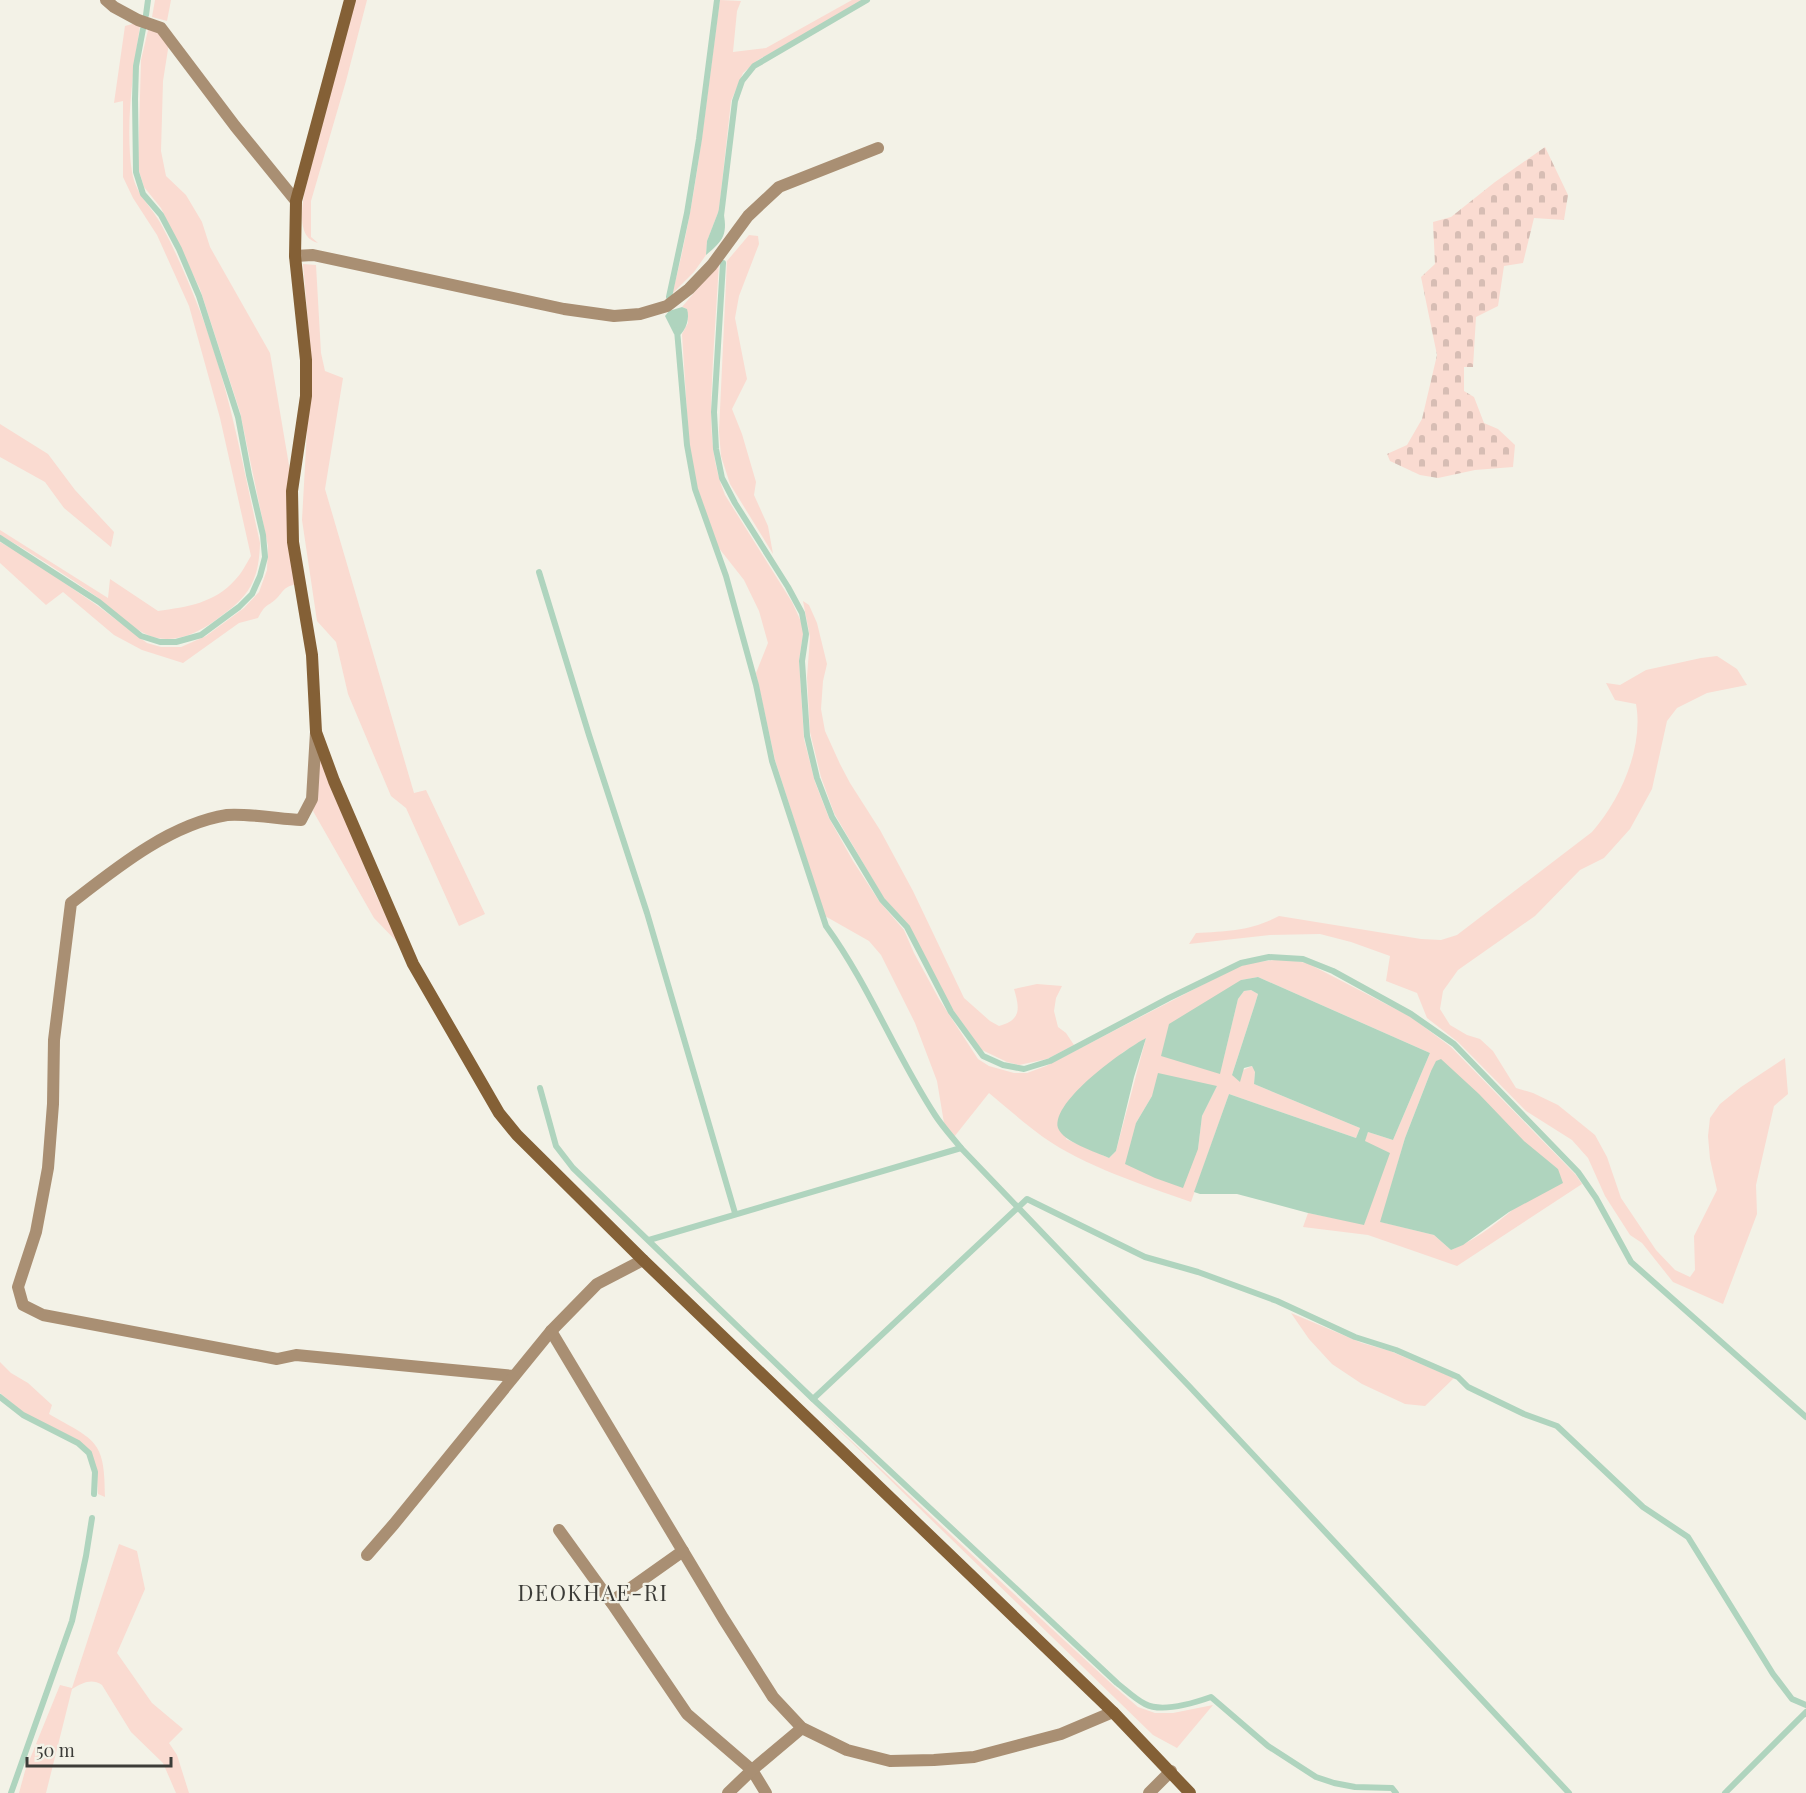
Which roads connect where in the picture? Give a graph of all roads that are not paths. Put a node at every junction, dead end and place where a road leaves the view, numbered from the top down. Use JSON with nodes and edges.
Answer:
{"nodes":[{"id":1,"x":106,"y":0,"type":"edge"},
{"id":2,"x":350,"y":0,"type":"edge"},
{"id":3,"x":878,"y":148,"type":"dead end"},
{"id":4,"x":296,"y":201,"type":"junction"},
{"id":5,"x":295,"y":256,"type":"junction"},
{"id":6,"x":316,"y":732,"type":"junction"},
{"id":7,"x":643,"y":1260,"type":"junction"},
{"id":8,"x":551,"y":1331,"type":"junction"},
{"id":9,"x":514,"y":1376,"type":"junction"},
{"id":10,"x":559,"y":1530,"type":"dead end"},
{"id":11,"x":683,"y":1551,"type":"junction"},
{"id":12,"x":366,"y":1555,"type":"dead end"},
{"id":13,"x":611,"y":1602,"type":"junction"},
{"id":14,"x":1113,"y":1712,"type":"junction"},
{"id":15,"x":802,"y":1728,"type":"junction"},
{"id":16,"x":752,"y":1770,"type":"junction"},
{"id":17,"x":1171,"y":1771,"type":"junction"},
{"id":18,"x":728,"y":1793,"type":"edge"},
{"id":19,"x":766,"y":1793,"type":"edge"},
{"id":20,"x":1149,"y":1793,"type":"edge"},
{"id":21,"x":1190,"y":1793,"type":"edge"}],
"edges":[{"from":1,"to":4,"type":"street"},
{"from":2,"to":4,"type":"street"},
{"from":3,"to":5,"type":"street"},
{"from":4,"to":5,"type":"street"},
{"from":5,"to":6,"type":"street"},
{"from":6,"to":7,"type":"street"},
{"from":6,"to":9,"type":"street"},
{"from":7,"to":8,"type":"street"},
{"from":7,"to":14,"type":"street"},
{"from":8,"to":9,"type":"street"},
{"from":8,"to":11,"type":"street"},
{"from":9,"to":12,"type":"street"},
{"from":10,"to":13,"type":"street"},
{"from":11,"to":13,"type":"street"},
{"from":11,"to":15,"type":"street"},
{"from":13,"to":16,"type":"street"},
{"from":14,"to":15,"type":"street"},
{"from":14,"to":17,"type":"street"},
{"from":15,"to":16,"type":"street"},
{"from":16,"to":18,"type":"street"},
{"from":16,"to":19,"type":"street"},
{"from":17,"to":20,"type":"street"},
{"from":17,"to":21,"type":"street"}]}
